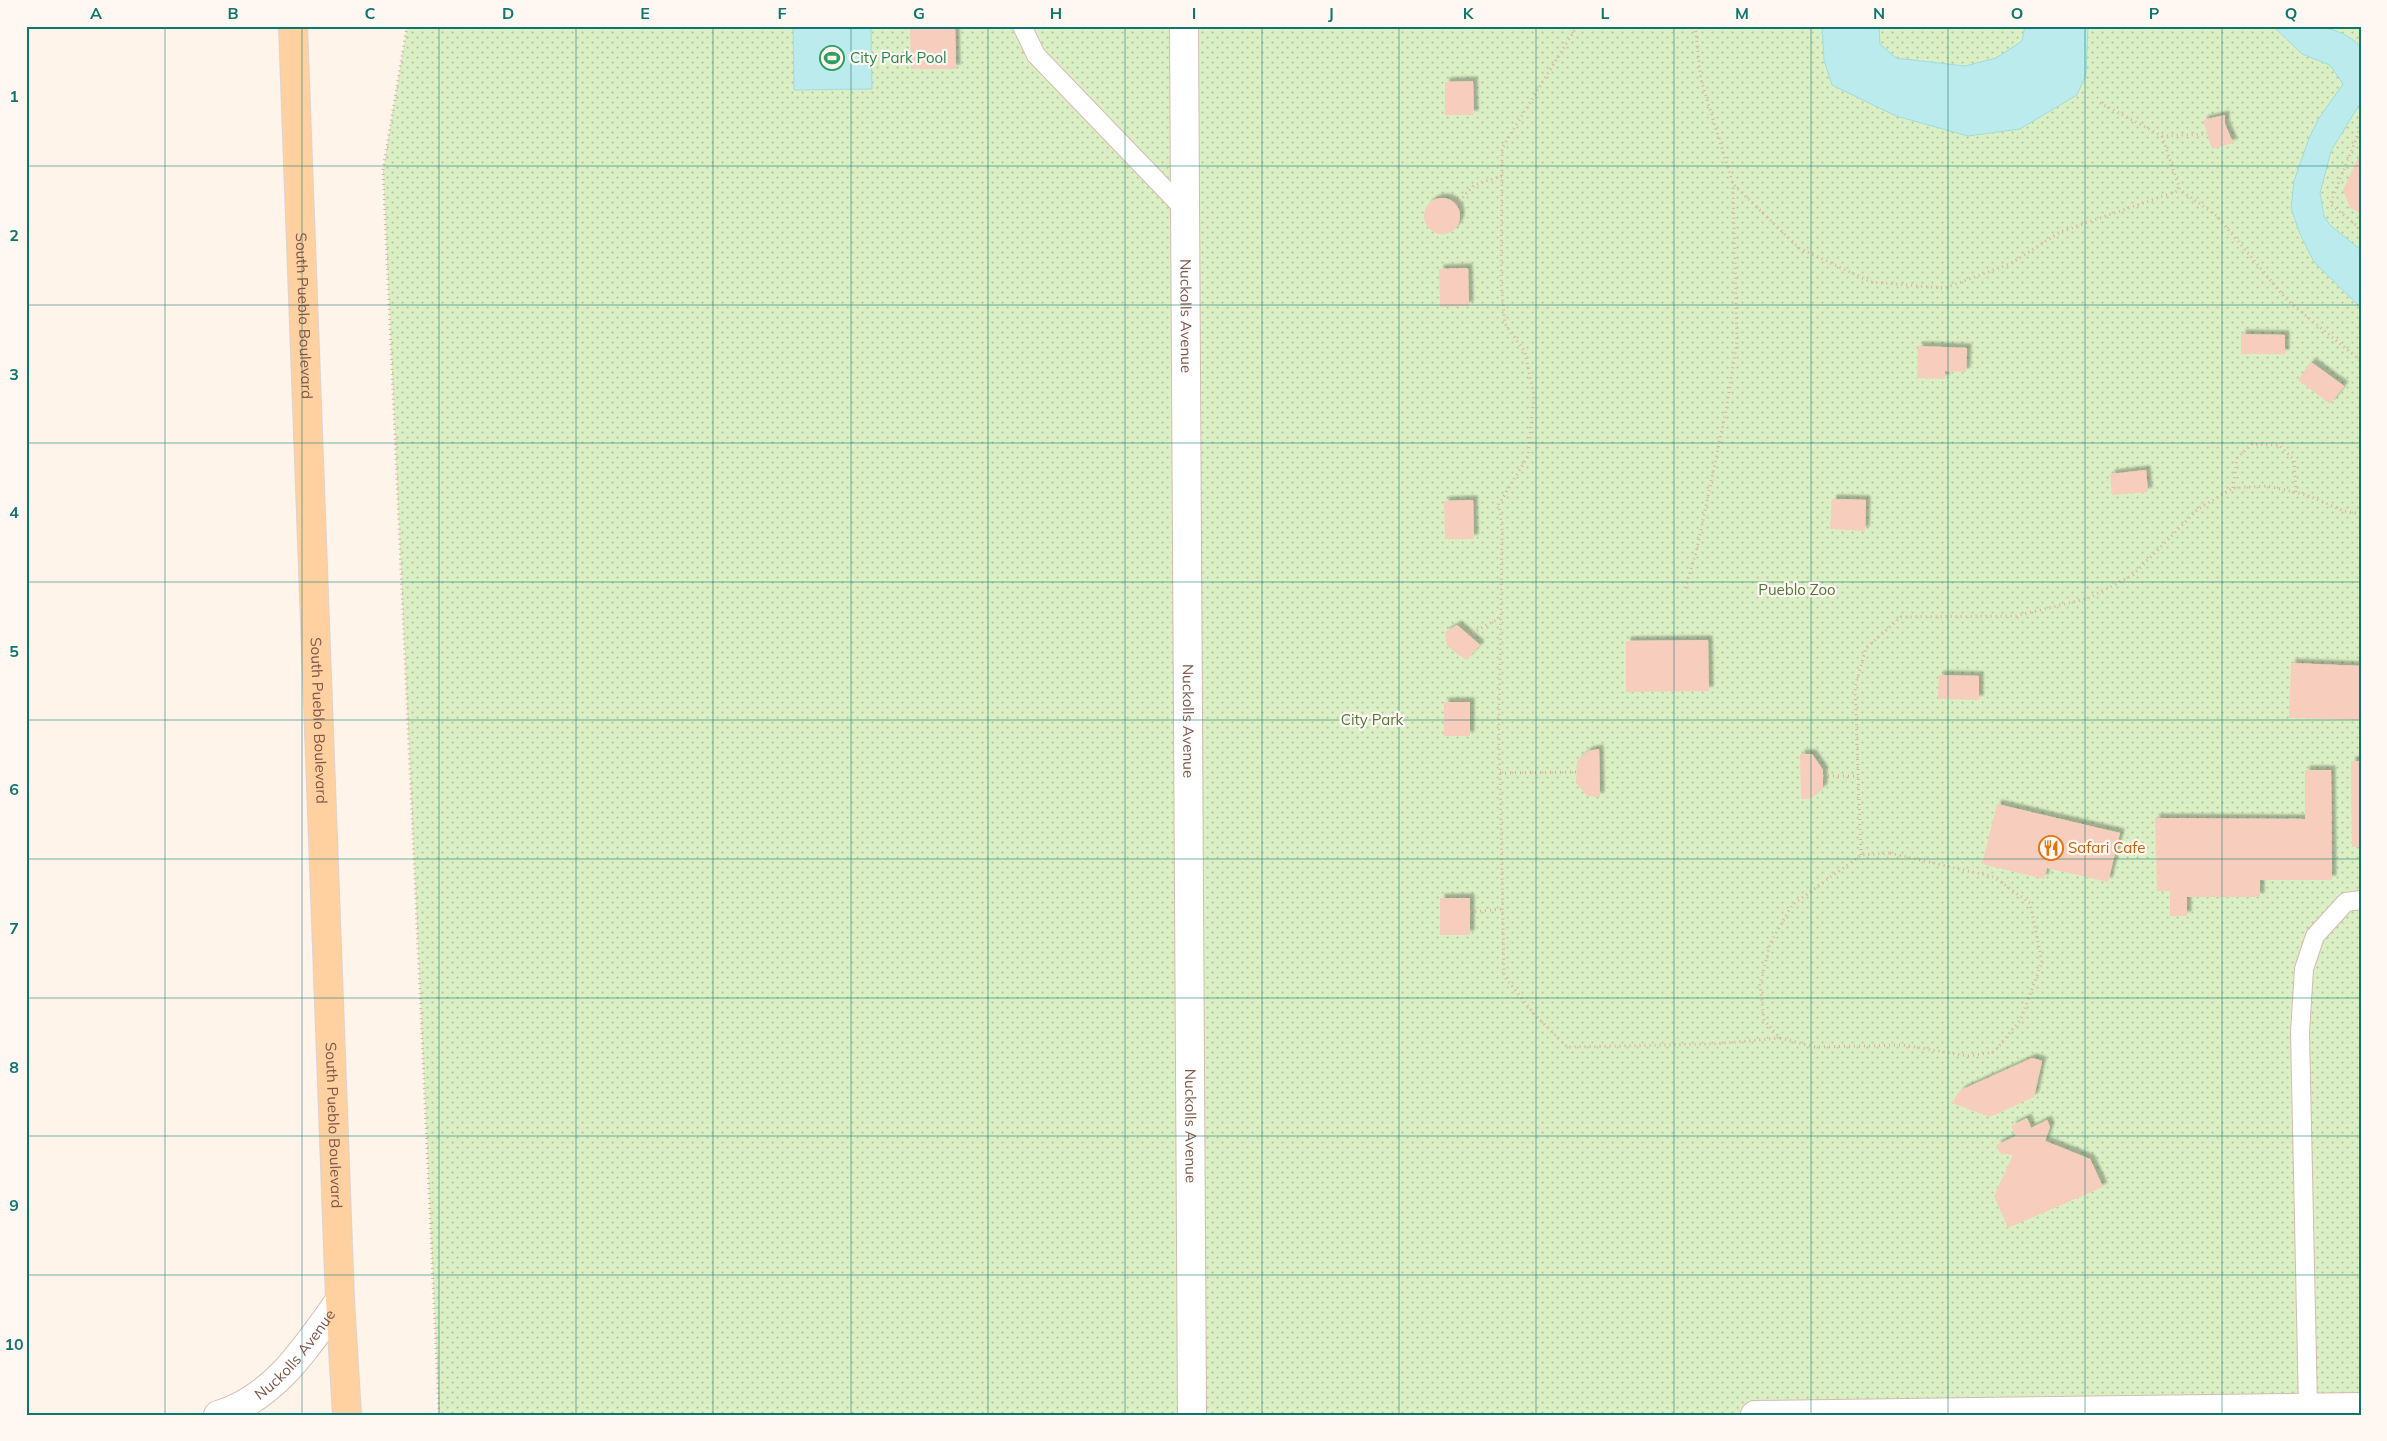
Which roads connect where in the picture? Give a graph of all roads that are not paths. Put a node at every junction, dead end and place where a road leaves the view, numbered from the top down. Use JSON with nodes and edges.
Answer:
{"nodes":[{"id":1,"x":294,"y":26,"type":"edge"},
{"id":2,"x":1022,"y":26,"type":"edge"},
{"id":3,"x":1184,"y":26,"type":"edge"},
{"id":4,"x":1186,"y":211,"type":"junction"},
{"id":5,"x":2361,"y":900,"type":"edge"},
{"id":6,"x":340,"y":1300,"type":"junction"},
{"id":7,"x":2361,"y":1407,"type":"edge"},
{"id":8,"x":2308,"y":1408,"type":"junction"},
{"id":9,"x":218,"y":1415,"type":"edge"},
{"id":10,"x":347,"y":1415,"type":"edge"},
{"id":11,"x":1192,"y":1415,"type":"edge"},
{"id":12,"x":1755,"y":1415,"type":"edge"}],
"edges":[{"from":1,"to":6,"type":"main road","name":"South Pueblo Boulevard"},
{"from":2,"to":4,"type":"lane"},
{"from":3,"to":4,"type":"street","name":"Nuckolls Avenue"},
{"from":4,"to":11,"type":"street","name":"Nuckolls Avenue"},
{"from":5,"to":8,"type":"lane"},
{"from":6,"to":9,"type":"street","name":"Nuckolls Avenue"},
{"from":6,"to":10,"type":"main road","name":"South Pueblo Boulevard"},
{"from":7,"to":8,"type":"street"},
{"from":8,"to":12,"type":"street"}]}
